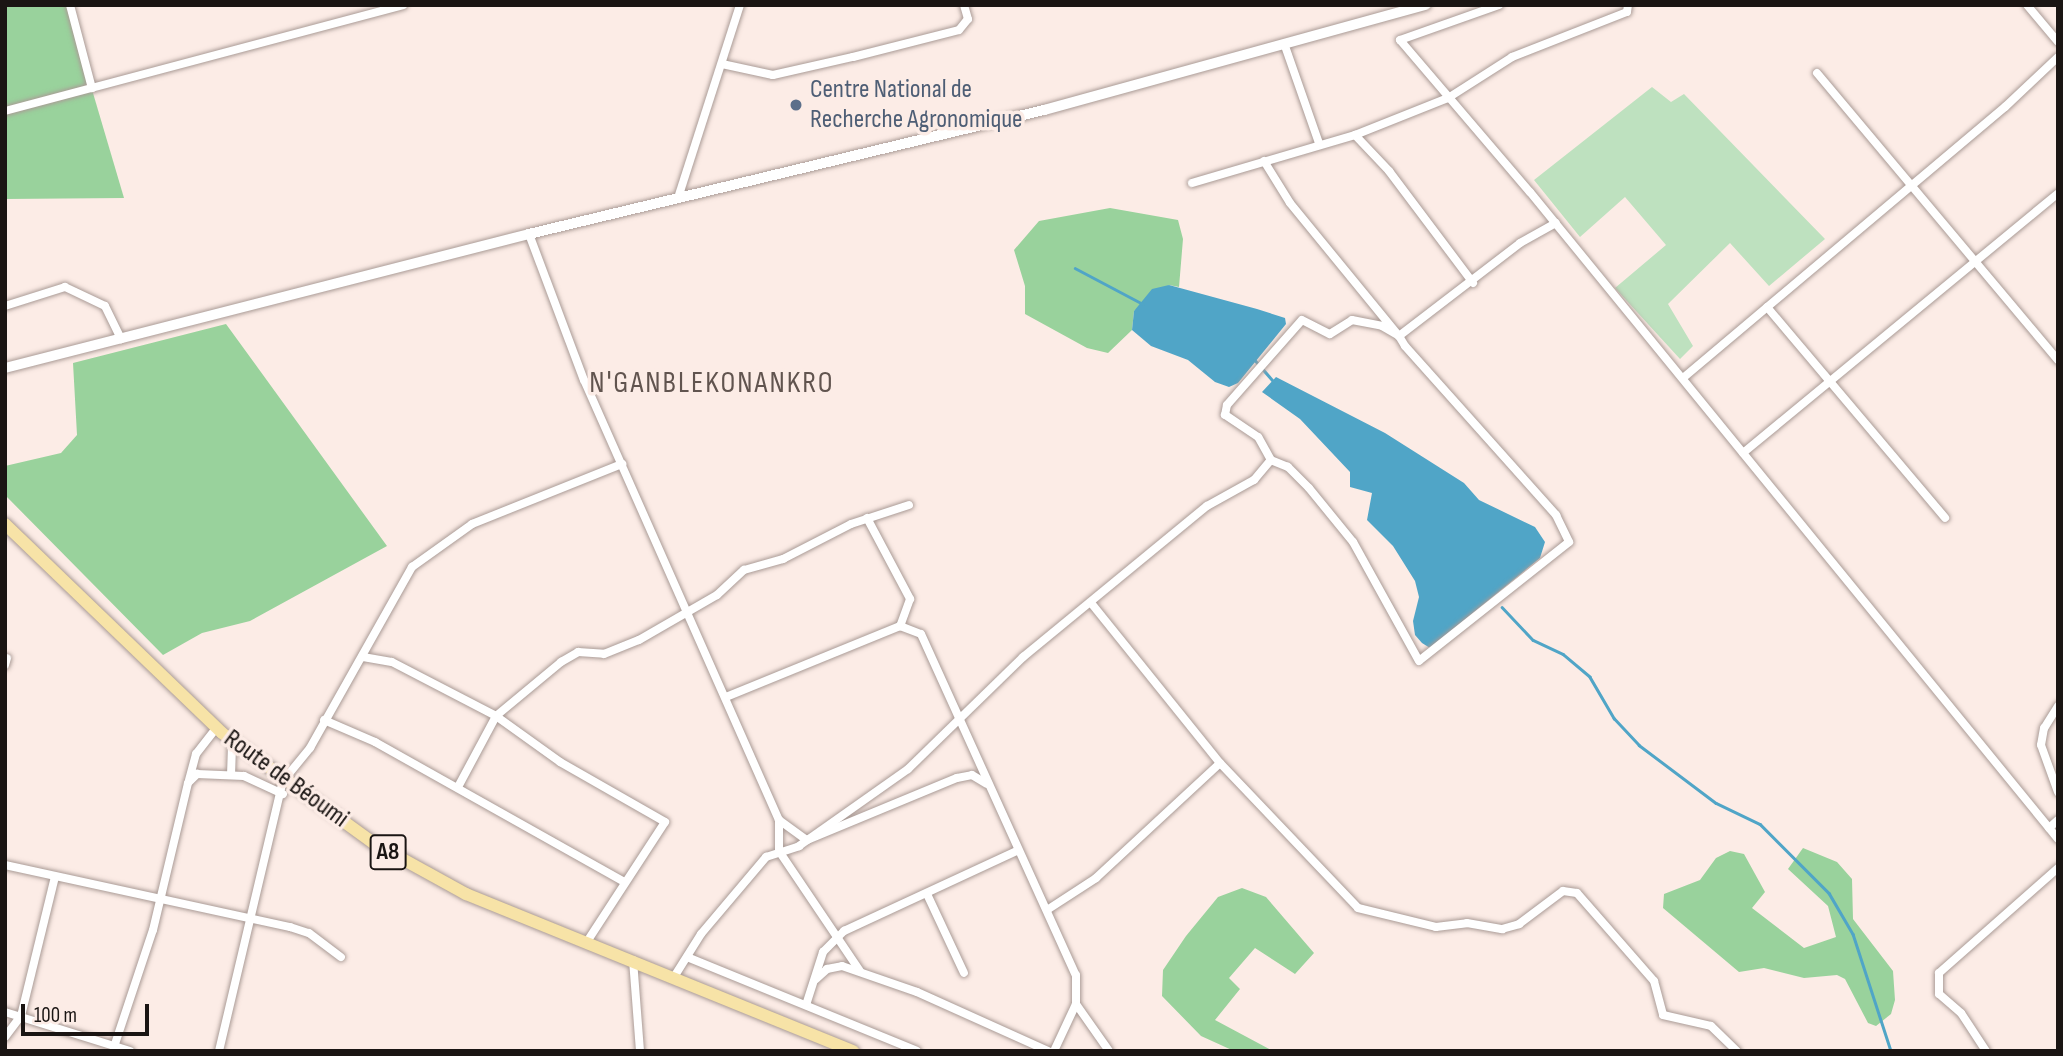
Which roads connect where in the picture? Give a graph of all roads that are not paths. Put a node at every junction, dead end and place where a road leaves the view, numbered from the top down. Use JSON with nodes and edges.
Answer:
{"nodes":[{"id":1,"x":70,"y":5,"type":"edge"},
{"id":2,"x":403,"y":5,"type":"edge"},
{"id":3,"x":740,"y":5,"type":"edge"},
{"id":4,"x":964,"y":5,"type":"edge"},
{"id":5,"x":1426,"y":5,"type":"edge"},
{"id":6,"x":1499,"y":5,"type":"edge"},
{"id":7,"x":1628,"y":5,"type":"edge"},
{"id":8,"x":2027,"y":5,"type":"edge"},
{"id":9,"x":2058,"y":41,"type":"edge"},
{"id":10,"x":1285,"y":46,"type":"junction"},
{"id":11,"x":2058,"y":57,"type":"edge"},
{"id":12,"x":722,"y":64,"type":"junction"},
{"id":13,"x":1817,"y":74,"type":"dead end"},
{"id":14,"x":92,"y":88,"type":"junction"},
{"id":15,"x":1448,"y":98,"type":"junction"},
{"id":16,"x":5,"y":111,"type":"edge"},
{"id":17,"x":1355,"y":135,"type":"junction"},
{"id":18,"x":1319,"y":142,"type":"junction"},
{"id":19,"x":1264,"y":161,"type":"junction"},
{"id":20,"x":1192,"y":183,"type":"dead end"},
{"id":21,"x":1911,"y":187,"type":"junction"},
{"id":22,"x":2058,"y":192,"type":"edge"},
{"id":23,"x":678,"y":198,"type":"junction"},
{"id":24,"x":1556,"y":223,"type":"junction"},
{"id":25,"x":529,"y":234,"type":"junction"},
{"id":26,"x":1972,"y":263,"type":"junction"},
{"id":27,"x":1473,"y":283,"type":"junction"},
{"id":28,"x":5,"y":306,"type":"edge"},
{"id":29,"x":1767,"y":307,"type":"junction"},
{"id":30,"x":1399,"y":336,"type":"junction"},
{"id":31,"x":121,"y":339,"type":"junction"},
{"id":32,"x":2058,"y":360,"type":"edge"},
{"id":33,"x":5,"y":368,"type":"edge"},
{"id":34,"x":1683,"y":378,"type":"junction"},
{"id":35,"x":1829,"y":383,"type":"junction"},
{"id":36,"x":1744,"y":453,"type":"junction"},
{"id":37,"x":1271,"y":460,"type":"junction"},
{"id":38,"x":622,"y":464,"type":"junction"},
{"id":39,"x":909,"y":505,"type":"dead end"},
{"id":40,"x":867,"y":518,"type":"junction"},
{"id":41,"x":1945,"y":518,"type":"dead end"},
{"id":42,"x":5,"y":524,"type":"edge"},
{"id":43,"x":1092,"y":604,"type":"junction"},
{"id":44,"x":689,"y":611,"type":"junction"},
{"id":45,"x":900,"y":626,"type":"junction"},
{"id":46,"x":363,"y":657,"type":"junction"},
{"id":47,"x":726,"y":697,"type":"junction"},
{"id":48,"x":2058,"y":706,"type":"edge"},
{"id":49,"x":496,"y":716,"type":"junction"},
{"id":50,"x":959,"y":716,"type":"junction"},
{"id":51,"x":324,"y":720,"type":"junction"},
{"id":52,"x":216,"y":727,"type":"junction"},
{"id":53,"x":232,"y":741,"type":"junction"},
{"id":54,"x":1220,"y":763,"type":"junction"},
{"id":55,"x":231,"y":775,"type":"junction"},
{"id":56,"x":188,"y":783,"type":"junction"},
{"id":57,"x":458,"y":787,"type":"junction"},
{"id":58,"x":283,"y":788,"type":"junction"},
{"id":59,"x":990,"y":788,"type":"junction"},
{"id":60,"x":2058,"y":792,"type":"edge"},
{"id":61,"x":779,"y":820,"type":"junction"},
{"id":62,"x":2058,"y":820,"type":"edge"},
{"id":63,"x":2049,"y":828,"type":"junction"},
{"id":64,"x":2058,"y":839,"type":"edge"},
{"id":65,"x":807,"y":840,"type":"junction"},
{"id":66,"x":779,"y":851,"type":"junction"},
{"id":67,"x":1016,"y":851,"type":"junction"},
{"id":68,"x":5,"y":865,"type":"edge"},
{"id":69,"x":2058,"y":868,"type":"edge"},
{"id":70,"x":55,"y":877,"type":"junction"},
{"id":71,"x":625,"y":882,"type":"junction"},
{"id":72,"x":927,"y":894,"type":"junction"},
{"id":73,"x":159,"y":898,"type":"junction"},
{"id":74,"x":1047,"y":910,"type":"junction"},
{"id":75,"x":251,"y":918,"type":"junction"},
{"id":76,"x":834,"y":939,"type":"junction"},
{"id":77,"x":586,"y":943,"type":"junction"},
{"id":78,"x":341,"y":957,"type":"dead end"},
{"id":79,"x":687,"y":957,"type":"junction"},
{"id":80,"x":633,"y":960,"type":"junction"},
{"id":81,"x":860,"y":971,"type":"junction"},
{"id":82,"x":964,"y":972,"type":"dead end"},
{"id":83,"x":674,"y":977,"type":"junction"},
{"id":84,"x":816,"y":979,"type":"junction"},
{"id":85,"x":1076,"y":1004,"type":"junction"},
{"id":86,"x":806,"y":1005,"type":"junction"},
{"id":87,"x":5,"y":1012,"type":"edge"},
{"id":88,"x":21,"y":1016,"type":"junction"},
{"id":89,"x":5,"y":1037,"type":"edge"},
{"id":90,"x":114,"y":1047,"type":"junction"},
{"id":91,"x":130,"y":1051,"type":"edge"},
{"id":92,"x":219,"y":1051,"type":"edge"},
{"id":93,"x":640,"y":1051,"type":"edge"},
{"id":94,"x":853,"y":1051,"type":"edge"},
{"id":95,"x":917,"y":1051,"type":"edge"},
{"id":96,"x":1048,"y":1051,"type":"edge"},
{"id":97,"x":1054,"y":1051,"type":"edge"},
{"id":98,"x":1109,"y":1051,"type":"edge"},
{"id":99,"x":1737,"y":1051,"type":"edge"},
{"id":100,"x":1986,"y":1051,"type":"edge"}],
"edges":[{"from":1,"to":14,"type":"street"},
{"from":2,"to":14,"type":"street"},
{"from":3,"to":12,"type":"street"},
{"from":4,"to":12,"type":"street"},
{"from":5,"to":10,"type":"main road"},
{"from":6,"to":15,"type":"street"},
{"from":7,"to":15,"type":"street"},
{"from":8,"to":9,"type":"street"},
{"from":10,"to":18,"type":"street"},
{"from":10,"to":23,"type":"main road"},
{"from":11,"to":21,"type":"street"},
{"from":12,"to":23,"type":"street"},
{"from":13,"to":21,"type":"street"},
{"from":14,"to":16,"type":"street"},
{"from":15,"to":17,"type":"street"},
{"from":15,"to":24,"type":"street"},
{"from":17,"to":18,"type":"street"},
{"from":17,"to":27,"type":"street"},
{"from":18,"to":19,"type":"street"},
{"from":19,"to":20,"type":"street"},
{"from":19,"to":30,"type":"street"},
{"from":21,"to":26,"type":"street"},
{"from":21,"to":29,"type":"street"},
{"from":22,"to":26,"type":"street"},
{"from":23,"to":25,"type":"main road"},
{"from":24,"to":27,"type":"street"},
{"from":24,"to":34,"type":"street"},
{"from":25,"to":31,"type":"main road"},
{"from":25,"to":38,"type":"street"},
{"from":26,"to":32,"type":"street"},
{"from":26,"to":35,"type":"street"},
{"from":27,"to":30,"type":"street"},
{"from":28,"to":31,"type":"street"},
{"from":29,"to":34,"type":"street"},
{"from":29,"to":35,"type":"street"},
{"from":30,"to":37,"type":"street"},
{"from":30,"to":37,"type":"street"},
{"from":31,"to":33,"type":"main road"},
{"from":34,"to":36,"type":"street"},
{"from":35,"to":36,"type":"street"},
{"from":35,"to":41,"type":"street"},
{"from":36,"to":63,"type":"street"},
{"from":37,"to":43,"type":"street"},
{"from":38,"to":44,"type":"street"},
{"from":38,"to":46,"type":"street"},
{"from":39,"to":40,"type":"street"},
{"from":40,"to":44,"type":"street"},
{"from":40,"to":45,"type":"street"},
{"from":42,"to":52,"type":"main road","name":"Route de Béoumi","number":"A8"},
{"from":43,"to":50,"type":"street"},
{"from":43,"to":54,"type":"street"},
{"from":44,"to":47,"type":"street"},
{"from":44,"to":49,"type":"street"},
{"from":45,"to":47,"type":"street"},
{"from":45,"to":50,"type":"street"},
{"from":46,"to":49,"type":"street"},
{"from":46,"to":51,"type":"street"},
{"from":47,"to":61,"type":"street"},
{"from":48,"to":60,"type":"street"},
{"from":49,"to":57,"type":"street"},
{"from":49,"to":71,"type":"street"},
{"from":50,"to":59,"type":"street"},
{"from":50,"to":65,"type":"street"},
{"from":51,"to":57,"type":"street"},
{"from":51,"to":58,"type":"street"},
{"from":52,"to":53,"type":"main road","name":"Route de Béoumi","number":"A8"},
{"from":52,"to":56,"type":"street"},
{"from":53,"to":55,"type":"street"},
{"from":53,"to":58,"type":"main road","name":"Route de Béoumi","number":"A8"},
{"from":54,"to":74,"type":"street"},
{"from":54,"to":99,"type":"street"},
{"from":55,"to":56,"type":"street"},
{"from":55,"to":58,"type":"street"},
{"from":56,"to":73,"type":"street"},
{"from":57,"to":71,"type":"street"},
{"from":58,"to":75,"type":"street"},
{"from":58,"to":77,"type":"main road","name":"Route de Béoumi","number":"A8"},
{"from":59,"to":65,"type":"street"},
{"from":59,"to":67,"type":"street"},
{"from":61,"to":65,"type":"street"},
{"from":61,"to":66,"type":"street"},
{"from":62,"to":63,"type":"street"},
{"from":63,"to":64,"type":"street"},
{"from":65,"to":66,"type":"street"},
{"from":66,"to":76,"type":"street"},
{"from":66,"to":79,"type":"street"},
{"from":67,"to":72,"type":"street"},
{"from":67,"to":74,"type":"street"},
{"from":68,"to":70,"type":"street"},
{"from":69,"to":100,"type":"street"},
{"from":70,"to":73,"type":"street"},
{"from":70,"to":88,"type":"street"},
{"from":71,"to":77,"type":"street"},
{"from":72,"to":76,"type":"street"},
{"from":72,"to":82,"type":"street"},
{"from":73,"to":75,"type":"street"},
{"from":73,"to":90,"type":"street"},
{"from":74,"to":85,"type":"street"},
{"from":75,"to":78,"type":"street"},
{"from":75,"to":92,"type":"street"},
{"from":76,"to":81,"type":"street"},
{"from":76,"to":84,"type":"street"},
{"from":77,"to":80,"type":"main road","name":"Route de Béoumi","number":"A8"},
{"from":79,"to":83,"type":"street"},
{"from":79,"to":86,"type":"street"},
{"from":80,"to":83,"type":"main road","name":"Route de Béoumi","number":"A8"},
{"from":80,"to":93,"type":"street"},
{"from":81,"to":84,"type":"street"},
{"from":81,"to":96,"type":"street"},
{"from":83,"to":94,"type":"main road","name":"Route de Béoumi","number":"A8"},
{"from":84,"to":86,"type":"street"},
{"from":85,"to":97,"type":"street"},
{"from":85,"to":98,"type":"street"},
{"from":86,"to":95,"type":"street"},
{"from":87,"to":88,"type":"street"},
{"from":88,"to":89,"type":"street"},
{"from":88,"to":90,"type":"street"},
{"from":90,"to":91,"type":"street"}]}
